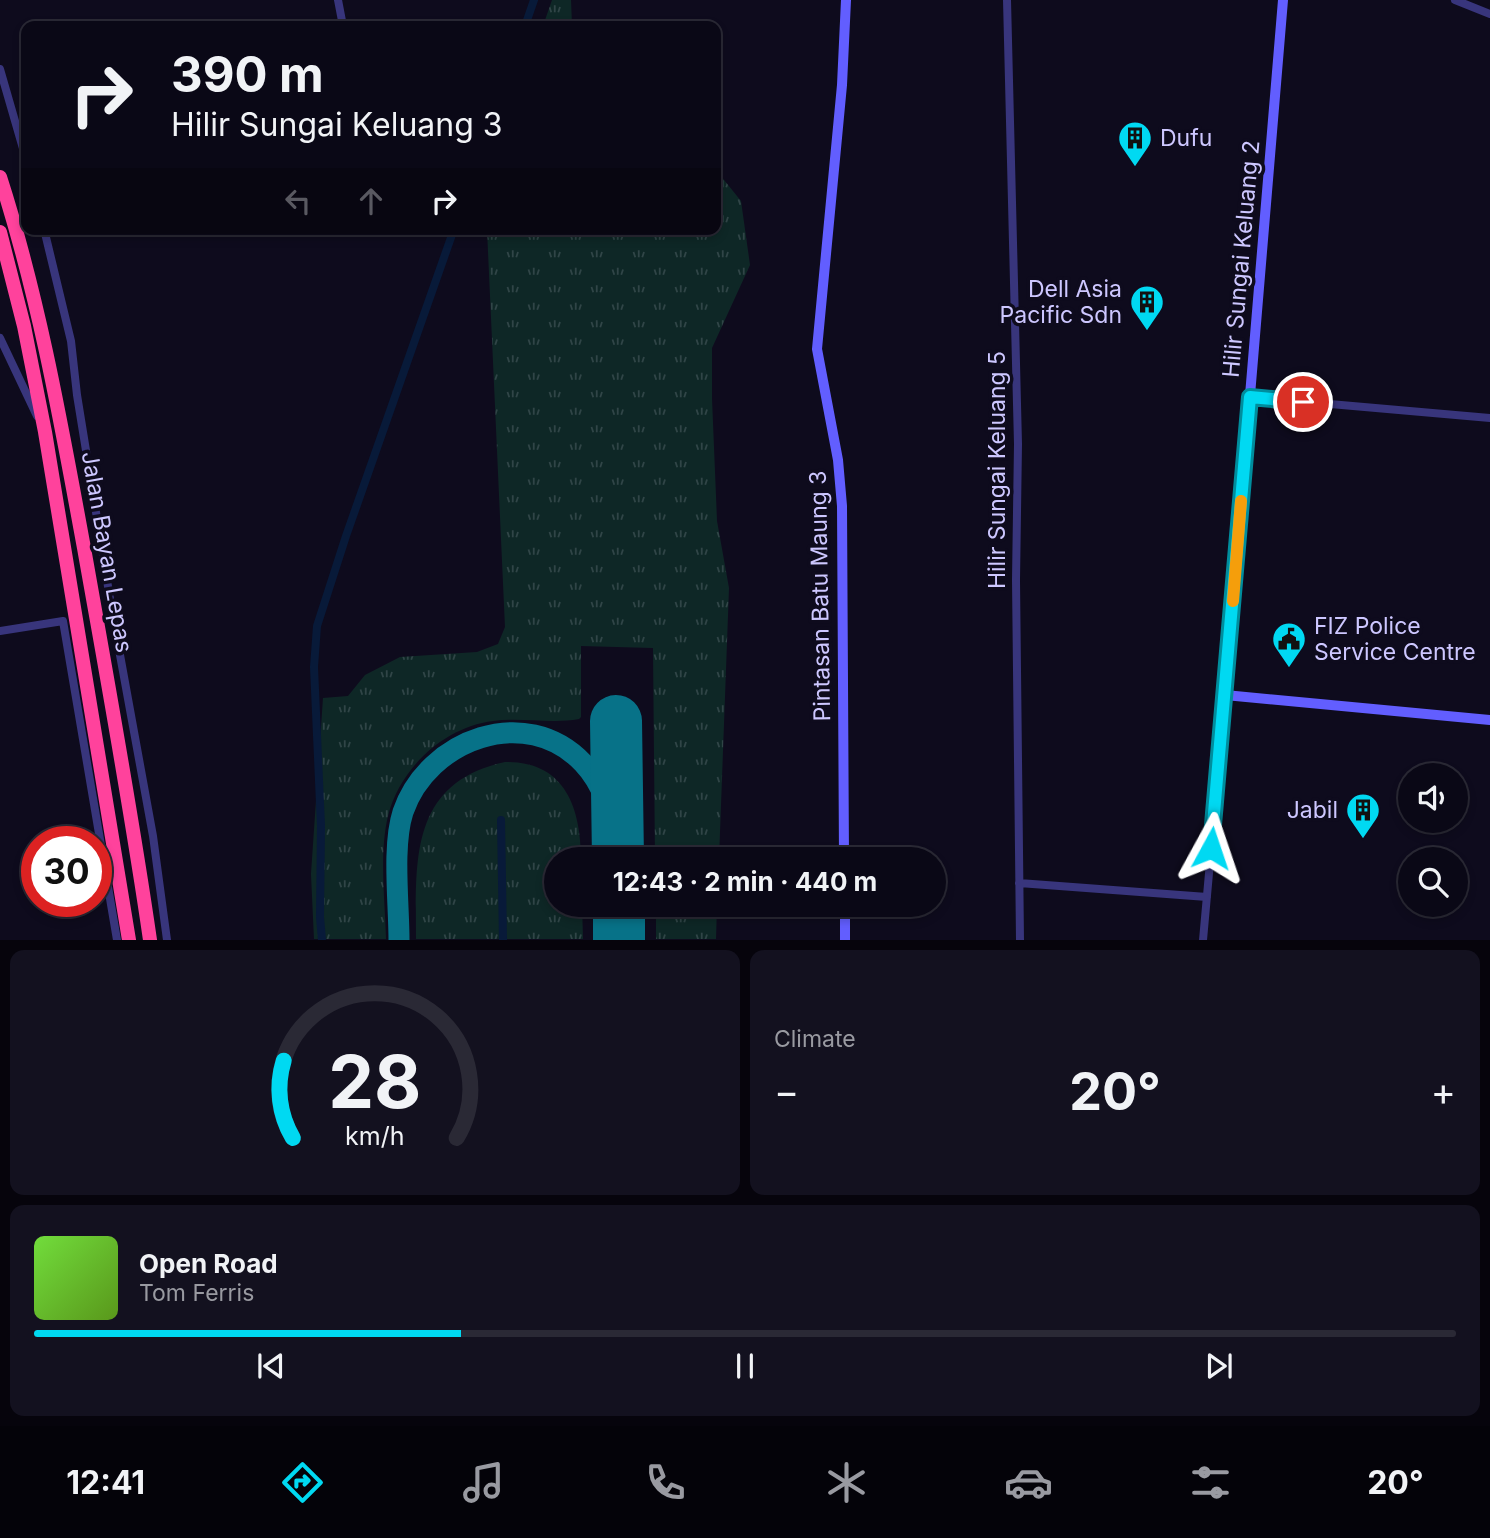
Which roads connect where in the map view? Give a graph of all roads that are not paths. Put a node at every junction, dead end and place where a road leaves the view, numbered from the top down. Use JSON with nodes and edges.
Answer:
{"nodes":[{"id":1,"x":338,"y":0,"type":"edge"},
{"id":2,"x":846,"y":0,"type":"edge"},
{"id":3,"x":1007,"y":0,"type":"edge"},
{"id":4,"x":1283,"y":0,"type":"edge"},
{"id":5,"x":1455,"y":0,"type":"edge"},
{"id":6,"x":1490,"y":14,"type":"edge"},
{"id":7,"x":342,"y":21,"type":"edge"},
{"id":8,"x":0,"y":69,"type":"edge"},
{"id":9,"x":2,"y":82,"type":"edge"},
{"id":10,"x":21,"y":143,"type":"edge"},
{"id":11,"x":0,"y":177,"type":"edge"},
{"id":12,"x":0,"y":232,"type":"edge"},
{"id":13,"x":45,"y":235,"type":"edge"},
{"id":14,"x":0,"y":338,"type":"edge"},
{"id":15,"x":1250,"y":397,"type":"junction"},
{"id":16,"x":1490,"y":418,"type":"edge"},
{"id":17,"x":45,"y":432,"type":"junction"},
{"id":18,"x":0,"y":631,"type":"edge"},
{"id":19,"x":1225,"y":695,"type":"junction"},
{"id":20,"x":1490,"y":720,"type":"edge"},
{"id":21,"x":133,"y":821,"type":"junction"},
{"id":22,"x":110,"y":825,"type":"junction"},
{"id":23,"x":844,"y":847,"type":"edge"},
{"id":24,"x":1019,"y":883,"type":"junction"},
{"id":25,"x":1207,"y":897,"type":"junction"},
{"id":26,"x":845,"y":917,"type":"edge"},
{"id":27,"x":117,"y":940,"type":"edge"},
{"id":28,"x":130,"y":940,"type":"edge"},
{"id":29,"x":150,"y":940,"type":"edge"},
{"id":30,"x":167,"y":940,"type":"edge"},
{"id":31,"x":845,"y":940,"type":"edge"},
{"id":32,"x":1020,"y":940,"type":"edge"},
{"id":33,"x":1203,"y":940,"type":"edge"}],
"edges":[{"from":1,"to":7,"type":"street"},
{"from":2,"to":23,"type":"street","name":"Pintasan Batu Maung 3"},
{"from":3,"to":24,"type":"street","name":"Hilir Sungai Keluang 5"},
{"from":4,"to":15,"type":"street","name":"Hilir Sungai Keluang 2"},
{"from":5,"to":6,"type":"street"},
{"from":8,"to":9,"type":"street"},
{"from":9,"to":10,"type":"street"},
{"from":11,"to":21,"type":"highway","name":"Jalan Bayan Lepas"},
{"from":12,"to":17,"type":"highway","name":"Jalan Bayan Lepas"},
{"from":13,"to":30,"type":"street"},
{"from":14,"to":17,"type":"street"},
{"from":15,"to":16,"type":"street"},
{"from":15,"to":19,"type":"street","name":"Hilir Sungai Keluang 2"},
{"from":17,"to":22,"type":"highway","name":"Jalan Bayan Lepas"},
{"from":18,"to":27,"type":"street"},
{"from":19,"to":20,"type":"street"},
{"from":19,"to":25,"type":"street","name":"Hilir Sungai Keluang 2"},
{"from":21,"to":22,"type":"highway"},
{"from":21,"to":29,"type":"highway","name":"Jalan Bayan Lepas"},
{"from":22,"to":28,"type":"highway","name":"Jalan Bayan Lepas"},
{"from":24,"to":25,"type":"street"},
{"from":24,"to":32,"type":"street","name":"Hilir Sungai Keluang 5"},
{"from":25,"to":33,"type":"street","name":"Hilir Sungai Keluang 2"},
{"from":26,"to":31,"type":"street"}]}
